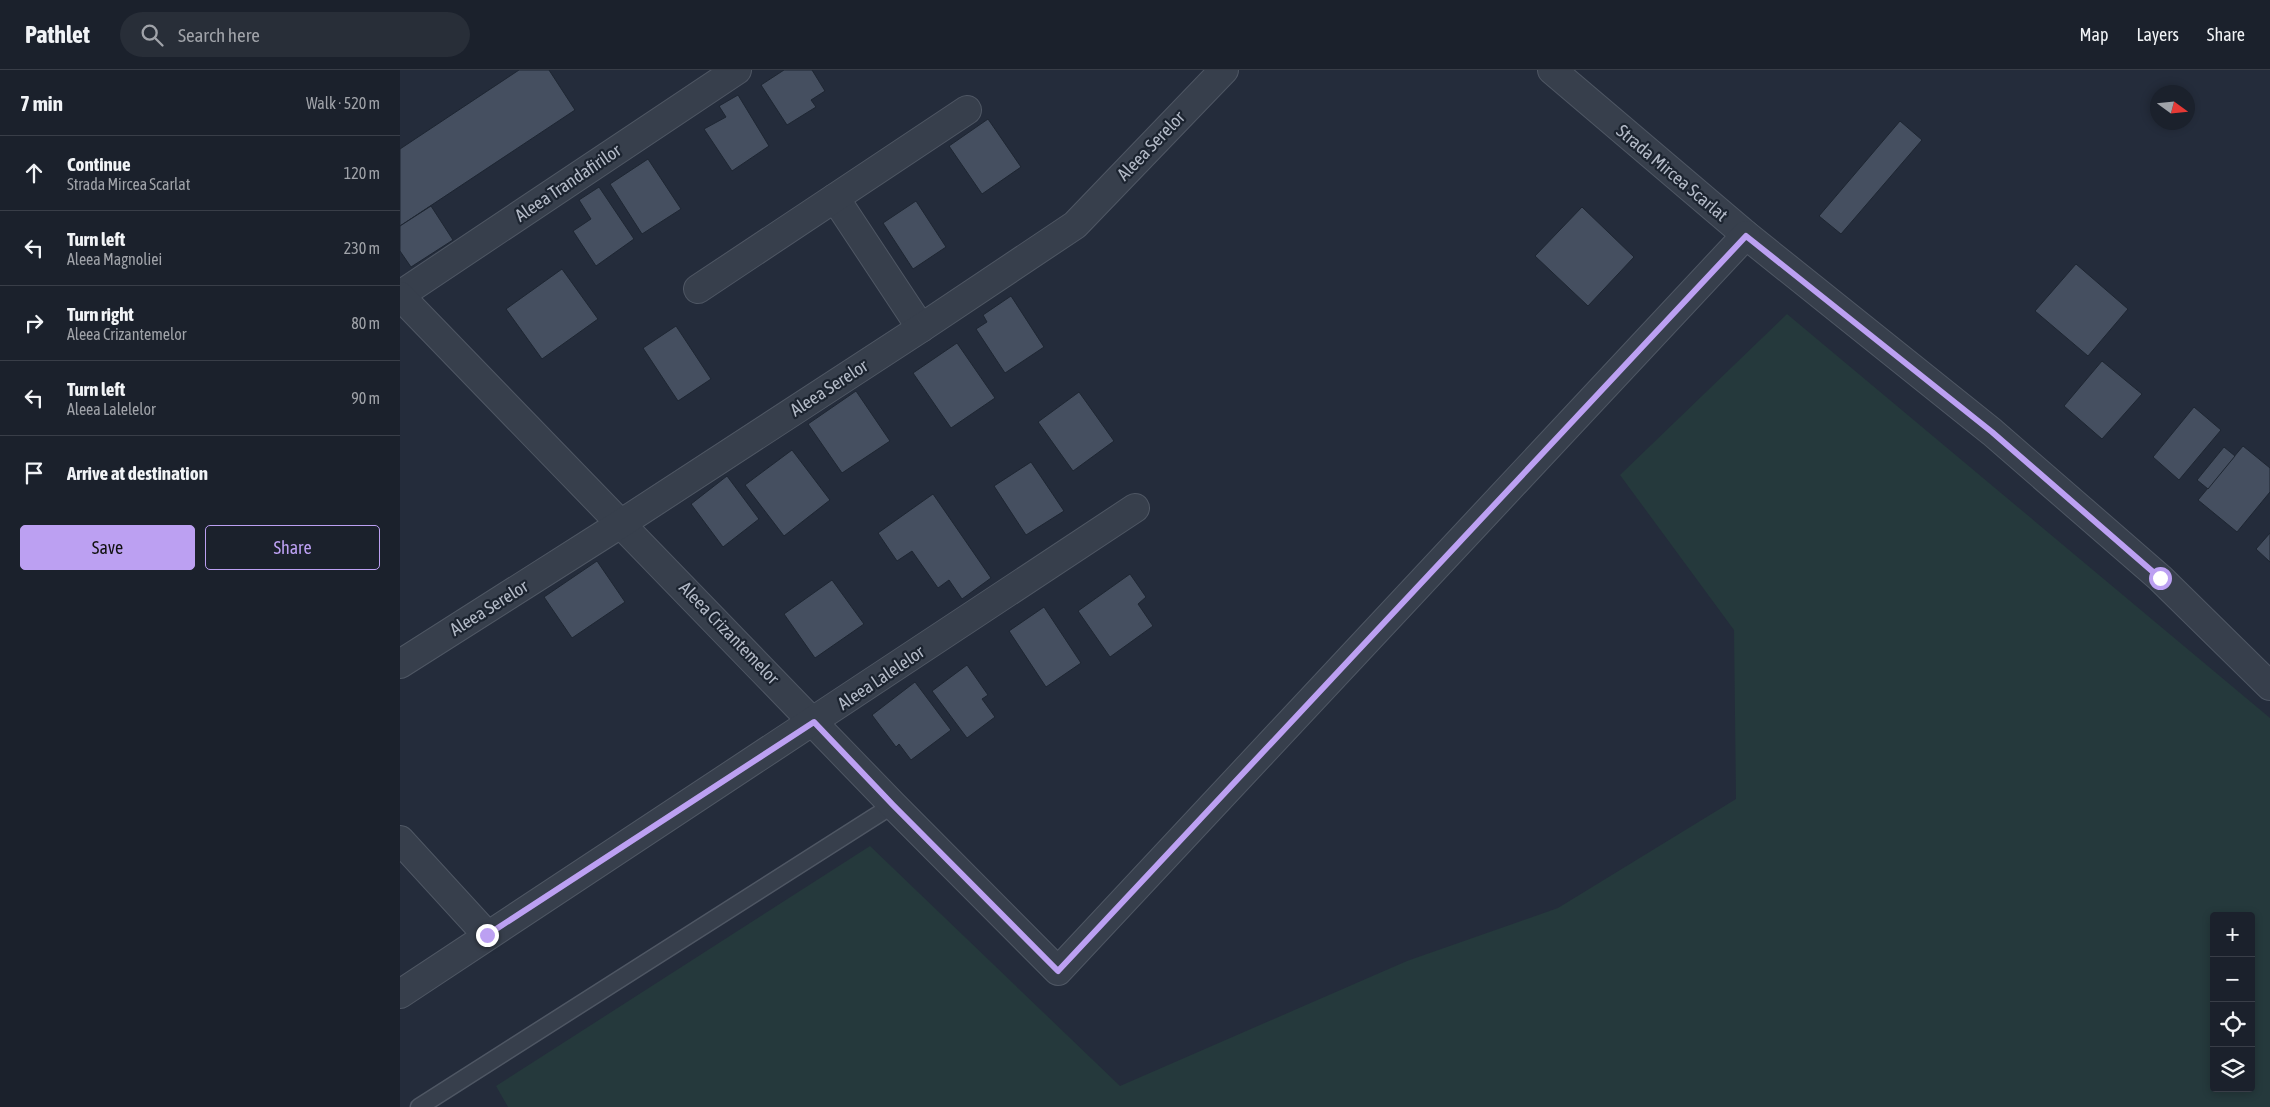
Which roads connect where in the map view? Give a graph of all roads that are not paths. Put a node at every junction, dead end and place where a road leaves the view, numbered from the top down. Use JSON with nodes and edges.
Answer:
{"nodes":[{"id":1,"x":737,"y":70,"type":"edge"},
{"id":2,"x":1224,"y":70,"type":"edge"},
{"id":3,"x":1552,"y":70,"type":"edge"},
{"id":4,"x":967,"y":110,"type":"dead end"},
{"id":5,"x":835,"y":198,"type":"junction"},
{"id":6,"x":1746,"y":236,"type":"junction"},
{"id":7,"x":698,"y":289,"type":"dead end"},
{"id":8,"x":400,"y":296,"type":"edge"},
{"id":9,"x":921,"y":328,"type":"junction"},
{"id":10,"x":1135,"y":508,"type":"dead end"},
{"id":11,"x":622,"y":523,"type":"junction"},
{"id":12,"x":400,"y":664,"type":"edge"},
{"id":13,"x":2270,"y":686,"type":"edge"},
{"id":14,"x":814,"y":722,"type":"junction"},
{"id":15,"x":893,"y":805,"type":"junction"},
{"id":16,"x":400,"y":840,"type":"edge"},
{"id":17,"x":487,"y":935,"type":"junction"},
{"id":18,"x":400,"y":994,"type":"edge"},
{"id":19,"x":419,"y":1107,"type":"edge"}],
"edges":[{"from":1,"to":8,"type":"street","name":"Aleea Trandafirilor"},
{"from":2,"to":9,"type":"street","name":"Aleea Serelor"},
{"from":3,"to":6,"type":"street","name":"Strada Mircea Scarlat"},
{"from":4,"to":5,"type":"street"},
{"from":5,"to":7,"type":"street"},
{"from":5,"to":9,"type":"street"},
{"from":6,"to":13,"type":"street","name":"Strada Mircea Scarlat"},
{"from":6,"to":15,"type":"street","name":"Aleea Crizantemelor"},
{"from":8,"to":11,"type":"street","name":"Aleea Crizantemelor"},
{"from":9,"to":11,"type":"street","name":"Aleea Serelor"},
{"from":10,"to":14,"type":"street","name":"Aleea Lalelelor"},
{"from":11,"to":12,"type":"street","name":"Aleea Serelor"},
{"from":11,"to":14,"type":"street","name":"Aleea Crizantemelor"},
{"from":14,"to":15,"type":"street","name":"Aleea Crizantemelor"},
{"from":14,"to":17,"type":"street","name":"Aleea Lalelelor"},
{"from":15,"to":19,"type":"lane"},
{"from":16,"to":17,"type":"street"},
{"from":17,"to":18,"type":"street","name":"Aleea Lalelelor"}]}
